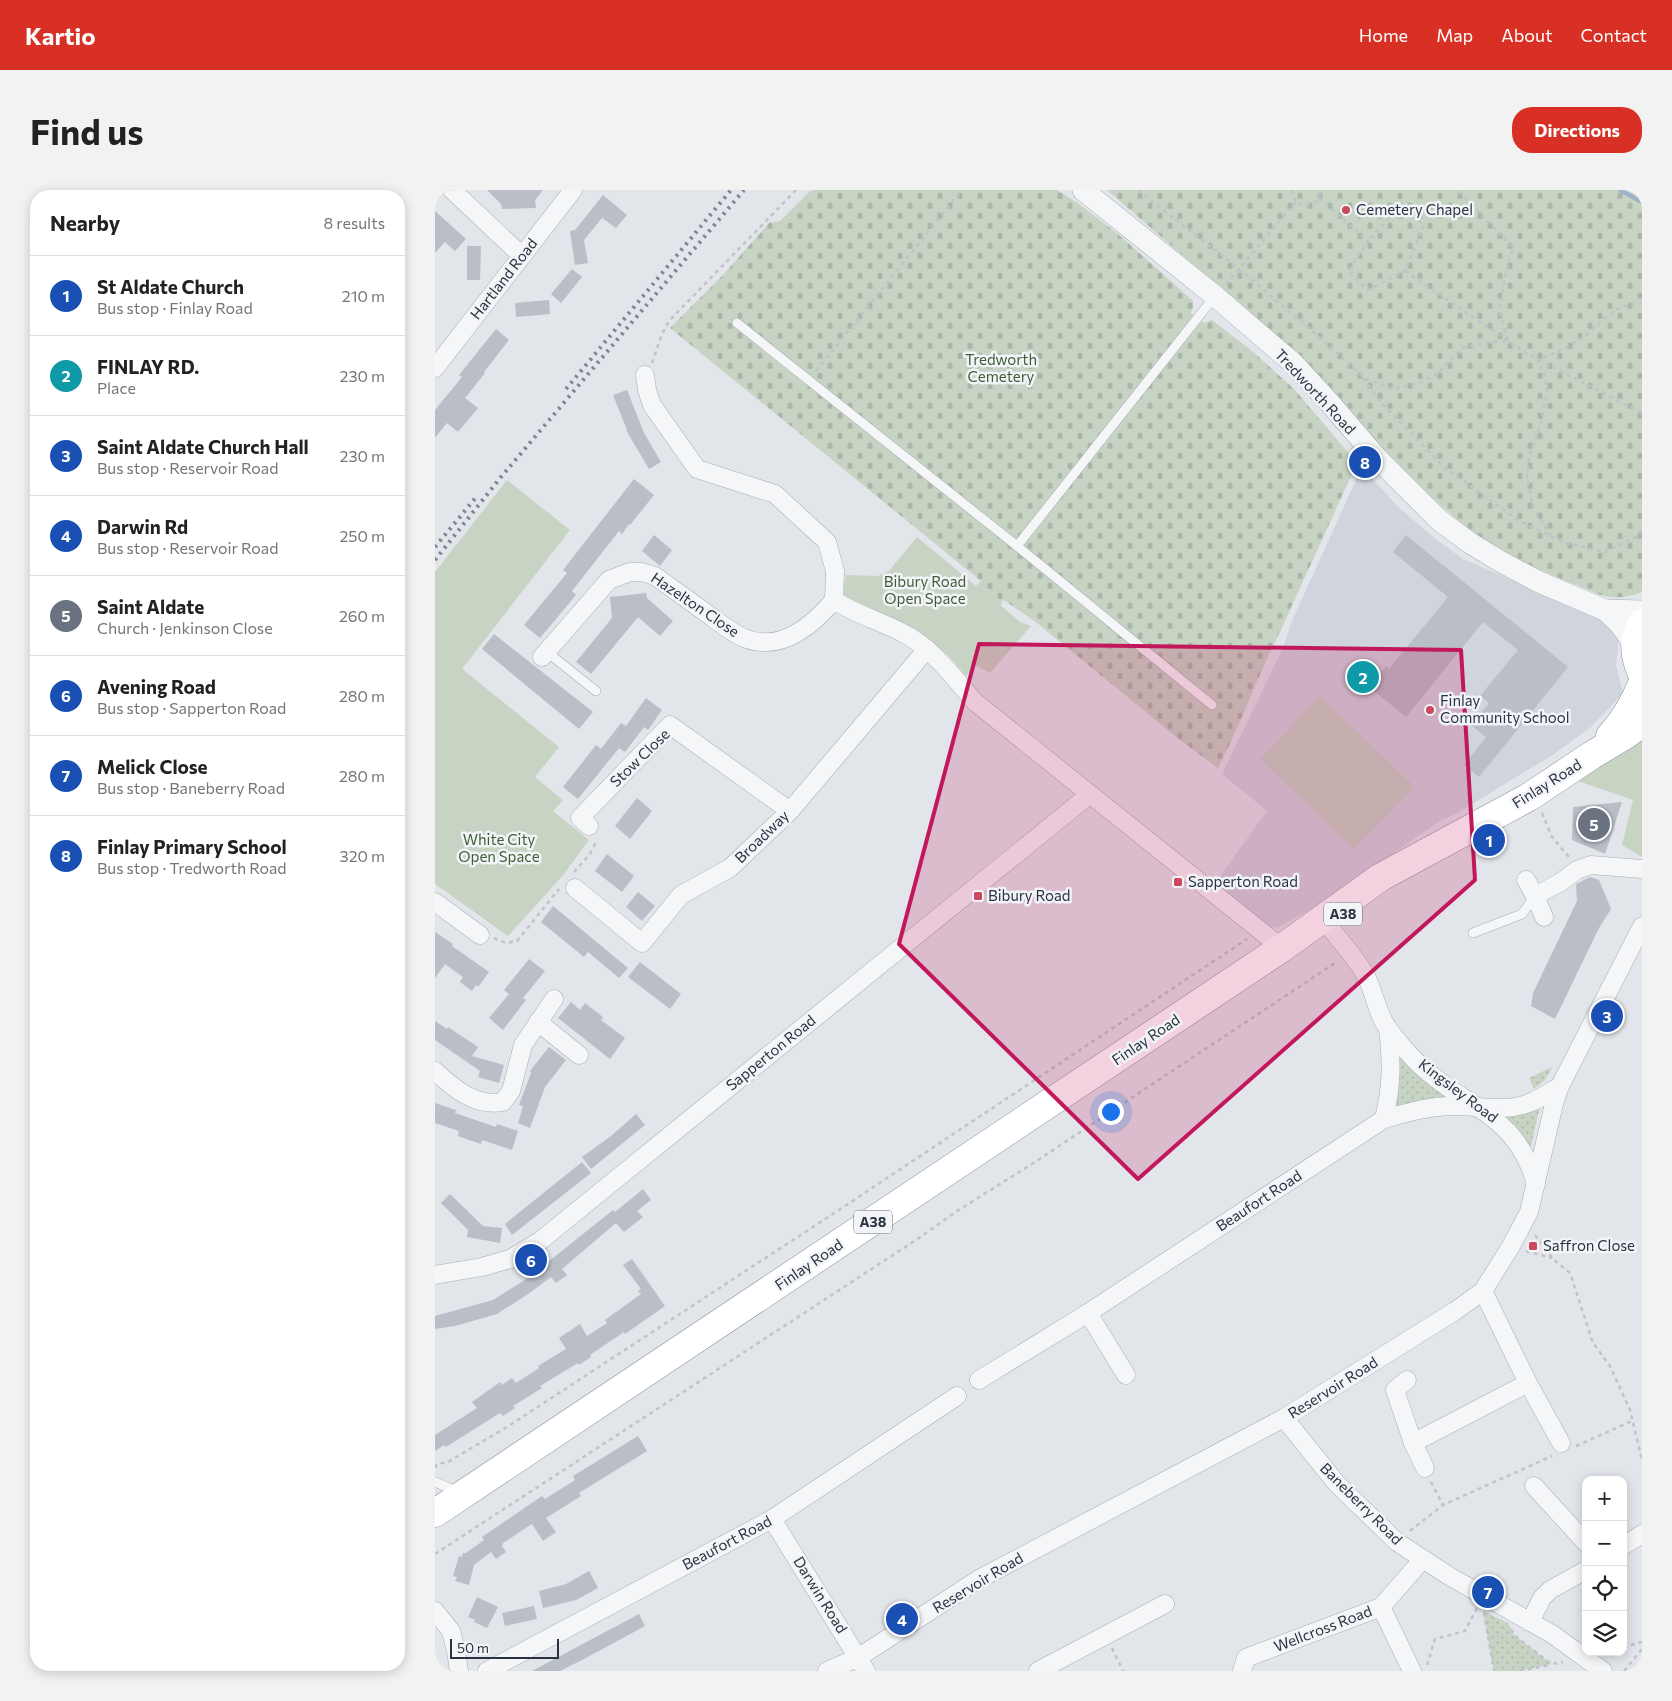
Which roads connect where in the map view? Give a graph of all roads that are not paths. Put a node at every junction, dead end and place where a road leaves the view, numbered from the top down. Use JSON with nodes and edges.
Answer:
{"nodes":[{"id":1,"x":452,"y":190,"type":"edge"},
{"id":2,"x":573,"y":190,"type":"edge"},
{"id":3,"x":1083,"y":190,"type":"edge"},
{"id":4,"x":521,"y":256,"type":"junction"},
{"id":5,"x":1215,"y":296,"type":"junction"},
{"id":6,"x":737,"y":323,"type":"dead end"},
{"id":7,"x":435,"y":368,"type":"edge"},
{"id":8,"x":645,"y":375,"type":"road end"},
{"id":9,"x":1017,"y":546,"type":"junction"},
{"id":10,"x":834,"y":600,"type":"junction"},
{"id":11,"x":1605,"y":610,"type":"junction"},
{"id":12,"x":1642,"y":611,"type":"edge"},
{"id":13,"x":1638,"y":635,"type":"edge"},
{"id":14,"x":927,"y":649,"type":"junction"},
{"id":15,"x":545,"y":654,"type":"joint"},
{"id":16,"x":1642,"y":674,"type":"edge"},
{"id":17,"x":1642,"y":684,"type":"edge"},
{"id":18,"x":596,"y":691,"type":"dead end"},
{"id":19,"x":1213,"y":705,"type":"dead end"},
{"id":20,"x":1642,"y":723,"type":"edge"},
{"id":21,"x":1592,"y":755,"type":"junction"},
{"id":22,"x":1089,"y":795,"type":"junction"},
{"id":23,"x":789,"y":811,"type":"junction"},
{"id":24,"x":589,"y":826,"type":"road end"},
{"id":25,"x":1642,"y":869,"type":"edge"},
{"id":26,"x":1397,"y":870,"type":"junction"},
{"id":27,"x":1526,"y":880,"type":"dead end"},
{"id":28,"x":569,"y":883,"type":"road end"},
{"id":29,"x":1535,"y":896,"type":"junction"},
{"id":30,"x":435,"y":902,"type":"edge"},
{"id":31,"x":1543,"y":917,"type":"dead end"},
{"id":32,"x":1328,"y":925,"type":"junction"},
{"id":33,"x":1642,"y":926,"type":"edge"},
{"id":34,"x":1473,"y":933,"type":"dead end"},
{"id":35,"x":487,"y":936,"type":"road end"},
{"id":36,"x":1282,"y":948,"type":"junction"},
{"id":37,"x":554,"y":999,"type":"dead end"},
{"id":38,"x":538,"y":1022,"type":"junction"},
{"id":39,"x":1388,"y":1028,"type":"junction"},
{"id":40,"x":579,"y":1054,"type":"dead end"},
{"id":41,"x":435,"y":1071,"type":"edge"},
{"id":42,"x":1560,"y":1086,"type":"junction"},
{"id":43,"x":1479,"y":1108,"type":"junction"},
{"id":44,"x":1384,"y":1119,"type":"junction"},
{"id":45,"x":1536,"y":1184,"type":"junction"},
{"id":46,"x":435,"y":1275,"type":"edge"},
{"id":47,"x":1483,"y":1291,"type":"junction"},
{"id":48,"x":1088,"y":1313,"type":"junction"},
{"id":49,"x":1126,"y":1375,"type":"dead end"},
{"id":50,"x":979,"y":1380,"type":"dead end"},
{"id":51,"x":1407,"y":1380,"type":"dead end"},
{"id":52,"x":1528,"y":1383,"type":"junction"},
{"id":53,"x":957,"y":1396,"type":"dead end"},
{"id":54,"x":1283,"y":1418,"type":"junction"},
{"id":55,"x":1413,"y":1443,"type":"junction"},
{"id":56,"x":1565,"y":1448,"type":"road end"},
{"id":57,"x":1425,"y":1468,"type":"road end"},
{"id":58,"x":435,"y":1482,"type":"edge"},
{"id":59,"x":1534,"y":1486,"type":"dead end"},
{"id":60,"x":463,"y":1494,"type":"junction"},
{"id":61,"x":435,"y":1503,"type":"edge"},
{"id":62,"x":435,"y":1513,"type":"edge"},
{"id":63,"x":772,"y":1520,"type":"junction"},
{"id":64,"x":1642,"y":1534,"type":"edge"},
{"id":65,"x":1582,"y":1539,"type":"edge"},
{"id":66,"x":1627,"y":1543,"type":"edge"},
{"id":67,"x":1423,"y":1559,"type":"junction"},
{"id":68,"x":1582,"y":1572,"type":"edge"},
{"id":69,"x":1165,"y":1604,"type":"dead end"},
{"id":70,"x":1381,"y":1607,"type":"junction"},
{"id":71,"x":435,"y":1611,"type":"edge"},
{"id":72,"x":1530,"y":1622,"type":"junction"},
{"id":73,"x":863,"y":1664,"type":"edge"},
{"id":74,"x":459,"y":1671,"type":"edge"},
{"id":75,"x":487,"y":1671,"type":"edge"},
{"id":76,"x":827,"y":1671,"type":"edge"},
{"id":77,"x":1039,"y":1671,"type":"edge"},
{"id":78,"x":1242,"y":1671,"type":"edge"},
{"id":79,"x":1412,"y":1671,"type":"edge"},
{"id":80,"x":1603,"y":1671,"type":"edge"}],
"edges":[{"from":1,"to":4,"type":"street"},
{"from":2,"to":4,"type":"street","name":"Hartland Road"},
{"from":3,"to":5,"type":"street","name":"Tredworth Road"},
{"from":4,"to":7,"type":"street","name":"Hartland Road"},
{"from":5,"to":9,"type":"lane"},
{"from":5,"to":11,"type":"street","name":"Tredworth Road"},
{"from":6,"to":9,"type":"lane"},
{"from":8,"to":10,"type":"street"},
{"from":9,"to":19,"type":"lane"},
{"from":10,"to":14,"type":"street"},
{"from":10,"to":15,"type":"street","name":"Hazelton Close"},
{"from":11,"to":12,"type":"street","name":"Tredworth Road"},
{"from":11,"to":13,"type":"street","name":"Tredworth Road"},
{"from":13,"to":16,"type":"highway"},
{"from":14,"to":22,"type":"street"},
{"from":14,"to":23,"type":"street","name":"Broadway"},
{"from":15,"to":18,"type":"lane"},
{"from":17,"to":21,"type":"highway","name":"Finlay Road","number":"A38"},
{"from":20,"to":21,"type":"highway","name":"Finlay Road","number":"A38"},
{"from":21,"to":26,"type":"highway","name":"Finlay Road","number":"A38"},
{"from":22,"to":36,"type":"street"},
{"from":22,"to":46,"type":"street","name":"Sapperton Road"},
{"from":23,"to":24,"type":"street","name":"Stow Close"},
{"from":23,"to":28,"type":"street","name":"Broadway"},
{"from":25,"to":29,"type":"street"},
{"from":26,"to":32,"type":"highway","number":"A38"},
{"from":26,"to":36,"type":"highway","number":"A38"},
{"from":27,"to":29,"type":"street"},
{"from":29,"to":31,"type":"street"},
{"from":29,"to":34,"type":"lane"},
{"from":30,"to":35,"type":"street"},
{"from":32,"to":36,"type":"highway","number":"A38"},
{"from":32,"to":39,"type":"street","name":"Kingsley Road"},
{"from":33,"to":42,"type":"street","name":"Reservoir Road"},
{"from":36,"to":60,"type":"highway","name":"Finlay Road","number":"A38"},
{"from":37,"to":38,"type":"street"},
{"from":38,"to":40,"type":"street"},
{"from":38,"to":41,"type":"street"},
{"from":39,"to":43,"type":"street","name":"Kingsley Road"},
{"from":39,"to":44,"type":"street"},
{"from":42,"to":43,"type":"street","name":"Beaufort Road"},
{"from":42,"to":45,"type":"street","name":"Reservoir Road"},
{"from":43,"to":44,"type":"street","name":"Beaufort Road"},
{"from":43,"to":45,"type":"street","name":"Kingsley Road"},
{"from":44,"to":48,"type":"street","name":"Beaufort Road"},
{"from":45,"to":47,"type":"street","name":"Reservoir Road"},
{"from":47,"to":52,"type":"street"},
{"from":47,"to":54,"type":"street","name":"Reservoir Road"},
{"from":48,"to":49,"type":"street"},
{"from":48,"to":50,"type":"street","name":"Beaufort Road"},
{"from":51,"to":55,"type":"street"},
{"from":52,"to":55,"type":"street"},
{"from":52,"to":56,"type":"street"},
{"from":53,"to":63,"type":"street","name":"Beaufort Road"},
{"from":54,"to":67,"type":"street","name":"Baneberry Road"},
{"from":54,"to":73,"type":"street","name":"Reservoir Road"},
{"from":55,"to":57,"type":"street"},
{"from":58,"to":60,"type":"lane"},
{"from":59,"to":65,"type":"street"},
{"from":60,"to":61,"type":"highway","number":"A38"},
{"from":60,"to":62,"type":"highway","name":"Finlay Road","number":"A38"},
{"from":63,"to":73,"type":"street","name":"Darwin Road"},
{"from":63,"to":75,"type":"street","name":"Beaufort Road"},
{"from":64,"to":66,"type":"street"},
{"from":67,"to":70,"type":"street","name":"Wellcross Road"},
{"from":67,"to":72,"type":"street","name":"Baneberry Road"},
{"from":68,"to":72,"type":"street"},
{"from":69,"to":77,"type":"street"},
{"from":70,"to":78,"type":"street","name":"Wellcross Road"},
{"from":70,"to":79,"type":"street"},
{"from":71,"to":74,"type":"street"},
{"from":72,"to":80,"type":"street","name":"Baneberry Road"},
{"from":73,"to":76,"type":"street","name":"Reservoir Road"}]}
